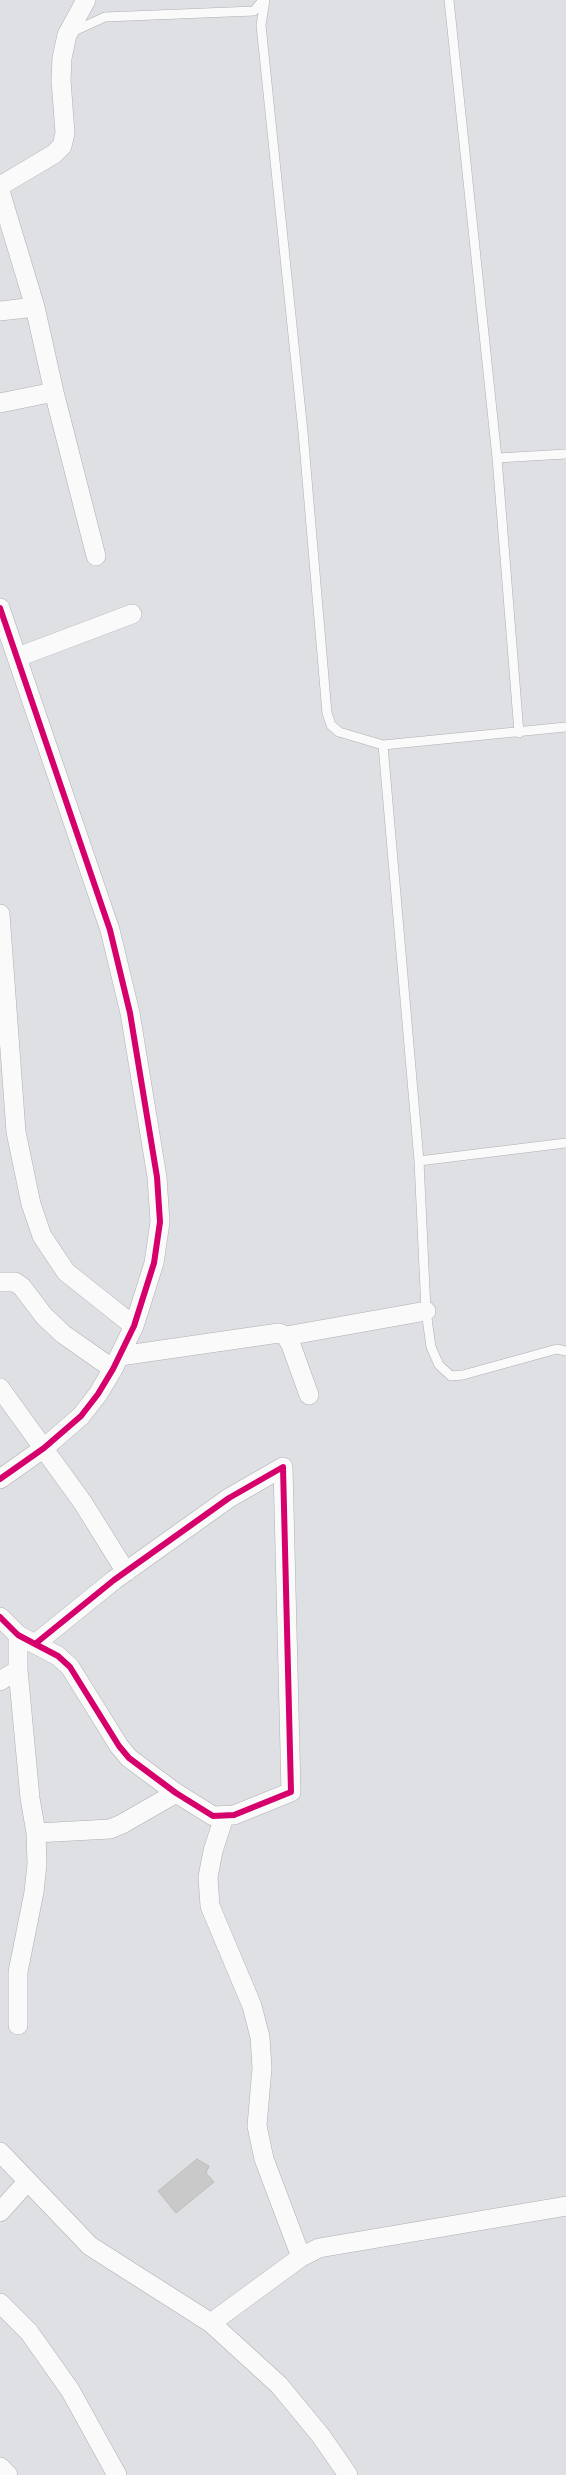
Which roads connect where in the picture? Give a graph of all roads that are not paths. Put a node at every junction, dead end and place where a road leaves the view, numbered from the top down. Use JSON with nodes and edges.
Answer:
{"nodes":[{"id":1,"x":86,"y":0,"type":"edge"},
{"id":2,"x":264,"y":0,"type":"edge"},
{"id":3,"x":450,"y":0,"type":"edge"},
{"id":4,"x":67,"y":35,"type":"junction"},
{"id":5,"x":0,"y":186,"type":"edge"},
{"id":6,"x":0,"y":191,"type":"edge"},
{"id":7,"x":35,"y":307,"type":"junction"},
{"id":8,"x":0,"y":311,"type":"edge"},
{"id":9,"x":54,"y":392,"type":"junction"},
{"id":10,"x":0,"y":403,"type":"edge"},
{"id":11,"x":566,"y":454,"type":"edge"},
{"id":12,"x":497,"y":458,"type":"junction"},
{"id":13,"x":96,"y":556,"type":"dead end"},
{"id":14,"x":0,"y":613,"type":"edge"},
{"id":15,"x":132,"y":614,"type":"dead end"},
{"id":16,"x":18,"y":657,"type":"junction"},
{"id":17,"x":566,"y":727,"type":"edge"},
{"id":18,"x":519,"y":733,"type":"junction"},
{"id":19,"x":383,"y":745,"type":"junction"},
{"id":20,"x":0,"y":914,"type":"edge"},
{"id":21,"x":566,"y":1143,"type":"edge"},
{"id":22,"x":419,"y":1161,"type":"junction"},
{"id":23,"x":0,"y":1282,"type":"edge"},
{"id":24,"x":426,"y":1311,"type":"junction"},
{"id":25,"x":134,"y":1326,"type":"junction"},
{"id":26,"x":286,"y":1336,"type":"junction"},
{"id":27,"x":566,"y":1351,"type":"edge"},
{"id":28,"x":117,"y":1363,"type":"junction"},
{"id":29,"x":0,"y":1388,"type":"edge"},
{"id":30,"x":310,"y":1395,"type":"dead end"},
{"id":31,"x":44,"y":1448,"type":"junction"},
{"id":32,"x":0,"y":1479,"type":"edge"},
{"id":33,"x":126,"y":1572,"type":"junction"},
{"id":34,"x":0,"y":1617,"type":"edge"},
{"id":35,"x":26,"y":1640,"type":"junction"},
{"id":36,"x":18,"y":1670,"type":"junction"},
{"id":37,"x":0,"y":1681,"type":"edge"},
{"id":38,"x":176,"y":1793,"type":"junction"},
{"id":39,"x":224,"y":1817,"type":"junction"},
{"id":40,"x":36,"y":1833,"type":"junction"},
{"id":41,"x":18,"y":2026,"type":"dead end"},
{"id":42,"x":0,"y":2152,"type":"edge"},
{"id":43,"x":27,"y":2182,"type":"junction"},
{"id":44,"x":566,"y":2206,"type":"edge"},
{"id":45,"x":0,"y":2212,"type":"edge"},
{"id":46,"x":301,"y":2257,"type":"junction"},
{"id":47,"x":0,"y":2303,"type":"edge"},
{"id":48,"x":211,"y":2323,"type":"junction"},
{"id":49,"x":0,"y":2467,"type":"edge"},
{"id":50,"x":8,"y":2475,"type":"edge"},
{"id":51,"x":117,"y":2475,"type":"edge"},
{"id":52,"x":348,"y":2475,"type":"edge"}],
"edges":[{"from":1,"to":4,"type":"street"},
{"from":2,"to":4,"type":"lane"},
{"from":2,"to":19,"type":"lane"},
{"from":3,"to":12,"type":"lane"},
{"from":4,"to":5,"type":"street"},
{"from":6,"to":7,"type":"street"},
{"from":7,"to":8,"type":"street"},
{"from":7,"to":9,"type":"street"},
{"from":9,"to":10,"type":"street"},
{"from":9,"to":13,"type":"street"},
{"from":11,"to":12,"type":"lane"},
{"from":12,"to":18,"type":"lane"},
{"from":14,"to":16,"type":"street"},
{"from":15,"to":16,"type":"street"},
{"from":16,"to":25,"type":"street"},
{"from":17,"to":18,"type":"lane"},
{"from":18,"to":19,"type":"lane"},
{"from":19,"to":22,"type":"lane"},
{"from":20,"to":25,"type":"street"},
{"from":21,"to":22,"type":"lane"},
{"from":22,"to":24,"type":"lane"},
{"from":23,"to":28,"type":"street"},
{"from":24,"to":26,"type":"street"},
{"from":24,"to":27,"type":"lane"},
{"from":25,"to":28,"type":"street"},
{"from":26,"to":28,"type":"street"},
{"from":26,"to":30,"type":"street"},
{"from":28,"to":31,"type":"street"},
{"from":29,"to":31,"type":"street"},
{"from":31,"to":32,"type":"street"},
{"from":31,"to":33,"type":"street"},
{"from":33,"to":35,"type":"street"},
{"from":33,"to":39,"type":"street"},
{"from":34,"to":35,"type":"street"},
{"from":35,"to":36,"type":"street"},
{"from":35,"to":38,"type":"street"},
{"from":36,"to":37,"type":"street"},
{"from":36,"to":40,"type":"street"},
{"from":38,"to":39,"type":"street"},
{"from":38,"to":40,"type":"street"},
{"from":39,"to":46,"type":"street"},
{"from":40,"to":41,"type":"street"},
{"from":42,"to":43,"type":"street"},
{"from":43,"to":45,"type":"street"},
{"from":43,"to":48,"type":"street"},
{"from":44,"to":46,"type":"street"},
{"from":46,"to":48,"type":"street"},
{"from":47,"to":51,"type":"street"},
{"from":48,"to":52,"type":"street"},
{"from":49,"to":50,"type":"street"}]}
